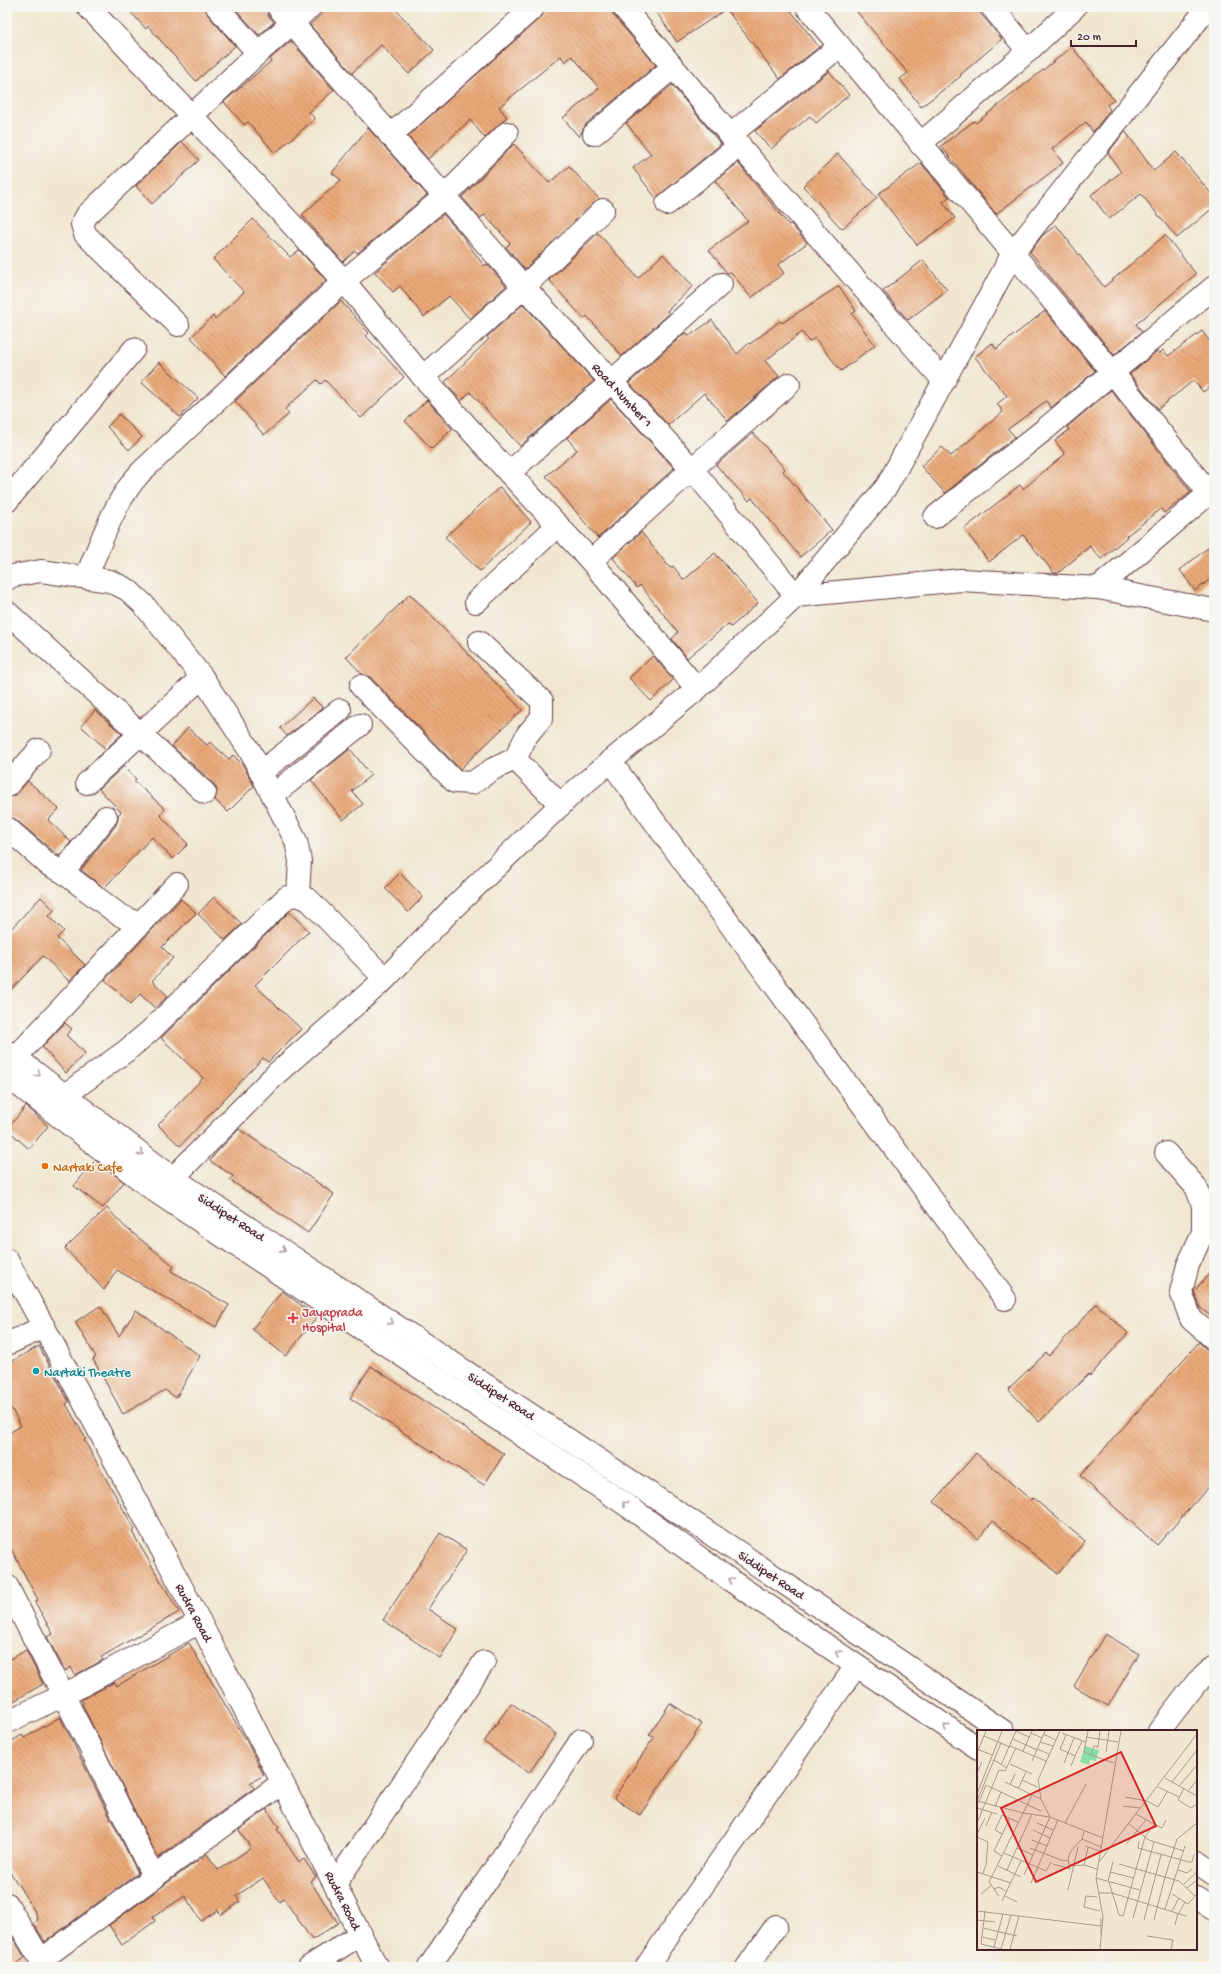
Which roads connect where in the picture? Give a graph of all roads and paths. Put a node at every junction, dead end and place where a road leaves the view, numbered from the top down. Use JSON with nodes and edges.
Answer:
{"nodes":[{"id":1,"x":88,"y":7,"type":"edge"},
{"id":2,"x":217,"y":7,"type":"edge"},
{"id":3,"x":278,"y":7,"type":"edge"},
{"id":4,"x":310,"y":7,"type":"edge"},
{"id":5,"x":534,"y":7,"type":"edge"},
{"id":6,"x":623,"y":7,"type":"edge"},
{"id":7,"x":807,"y":7,"type":"edge"},
{"id":8,"x":992,"y":7,"type":"edge"},
{"id":9,"x":1075,"y":7,"type":"edge"},
{"id":10,"x":1208,"y":7,"type":"edge"},
{"id":11,"x":292,"y":24,"type":"junction"},
{"id":12,"x":840,"y":46,"type":"junction"},
{"id":13,"x":1028,"y":51,"type":"junction"},
{"id":14,"x":258,"y":53,"type":"junction"},
{"id":15,"x":673,"y":67,"type":"junction"},
{"id":16,"x":192,"y":116,"type":"junction"},
{"id":17,"x":507,"y":133,"type":"dead end"},
{"id":18,"x":594,"y":134,"type":"dead end"},
{"id":19,"x":390,"y":136,"type":"junction"},
{"id":20,"x":735,"y":140,"type":"junction"},
{"id":21,"x":920,"y":144,"type":"junction"},
{"id":22,"x":444,"y":197,"type":"junction"},
{"id":23,"x":667,"y":204,"type":"dead end"},
{"id":24,"x":603,"y":210,"type":"dead end"},
{"id":25,"x":1013,"y":254,"type":"junction"},
{"id":26,"x":344,"y":281,"type":"junction"},
{"id":27,"x":721,"y":284,"type":"dead end"},
{"id":28,"x":524,"y":287,"type":"junction"},
{"id":29,"x":1214,"y":287,"type":"edge"},
{"id":30,"x":178,"y":325,"type":"dead end"},
{"id":31,"x":134,"y":350,"type":"dead end"},
{"id":32,"x":1112,"y":373,"type":"junction"},
{"id":33,"x":423,"y":377,"type":"junction"},
{"id":34,"x":943,"y":380,"type":"junction"},
{"id":35,"x":612,"y":381,"type":"junction"},
{"id":36,"x":789,"y":384,"type":"dead end"},
{"id":37,"x":692,"y":469,"type":"junction"},
{"id":38,"x":509,"y":473,"type":"junction"},
{"id":39,"x":1211,"y":491,"type":"edge"},
{"id":40,"x":7,"y":501,"type":"edge"},
{"id":41,"x":935,"y":517,"type":"dead end"},
{"id":42,"x":558,"y":525,"type":"junction"},
{"id":43,"x":591,"y":561,"type":"junction"},
{"id":44,"x":86,"y":577,"type":"junction"},
{"id":45,"x":7,"y":579,"type":"edge"},
{"id":46,"x":1098,"y":588,"type":"junction"},
{"id":47,"x":796,"y":596,"type":"junction"},
{"id":48,"x":476,"y":602,"type":"dead end"},
{"id":49,"x":1214,"y":610,"type":"edge"},
{"id":50,"x":7,"y":612,"type":"edge"},
{"id":51,"x":479,"y":642,"type":"dead end"},
{"id":52,"x":202,"y":677,"type":"junction"},
{"id":53,"x":361,"y":686,"type":"dead end"},
{"id":54,"x":697,"y":689,"type":"junction"},
{"id":55,"x":340,"y":710,"type":"dead end"},
{"id":56,"x":360,"y":726,"type":"dead end"},
{"id":57,"x":141,"y":734,"type":"junction"},
{"id":58,"x":39,"y":750,"type":"dead end"},
{"id":59,"x":515,"y":759,"type":"junction"},
{"id":60,"x":610,"y":761,"type":"junction"},
{"id":61,"x":261,"y":772,"type":"junction"},
{"id":62,"x":87,"y":783,"type":"dead end"},
{"id":63,"x":7,"y":786,"type":"edge"},
{"id":64,"x":205,"y":793,"type":"dead end"},
{"id":65,"x":273,"y":795,"type":"junction"},
{"id":66,"x":561,"y":805,"type":"junction"},
{"id":67,"x":106,"y":818,"type":"dead end"},
{"id":68,"x":7,"y":828,"type":"edge"},
{"id":69,"x":63,"y":872,"type":"junction"},
{"id":70,"x":177,"y":884,"type":"dead end"},
{"id":71,"x":298,"y":894,"type":"junction"},
{"id":72,"x":139,"y":924,"type":"junction"},
{"id":73,"x":385,"y":979,"type":"junction"},
{"id":74,"x":10,"y":1061,"type":"edge"},
{"id":75,"x":65,"y":1095,"type":"junction"},
{"id":76,"x":1166,"y":1153,"type":"dead end"},
{"id":77,"x":173,"y":1178,"type":"junction"},
{"id":78,"x":7,"y":1260,"type":"edge"},
{"id":79,"x":1005,"y":1299,"type":"dead end"},
{"id":80,"x":44,"y":1327,"type":"junction"},
{"id":81,"x":1214,"y":1339,"type":"edge"},
{"id":82,"x":7,"y":1344,"type":"edge"},
{"id":83,"x":7,"y":1586,"type":"edge"},
{"id":84,"x":200,"y":1622,"type":"junction"},
{"id":85,"x":484,"y":1662,"type":"dead end"},
{"id":86,"x":856,"y":1666,"type":"junction"},
{"id":87,"x":1214,"y":1667,"type":"edge"},
{"id":88,"x":64,"y":1695,"type":"junction"},
{"id":89,"x":7,"y":1722,"type":"edge"},
{"id":90,"x":1002,"y":1730,"type":"edge"},
{"id":91,"x":1160,"y":1730,"type":"edge"},
{"id":92,"x":581,"y":1740,"type":"dead end"},
{"id":93,"x":977,"y":1747,"type":"edge"},
{"id":94,"x":282,"y":1783,"type":"junction"},
{"id":95,"x":1197,"y":1863,"type":"edge"},
{"id":96,"x":1214,"y":1874,"type":"edge"},
{"id":97,"x":154,"y":1878,"type":"junction"},
{"id":98,"x":336,"y":1884,"type":"junction"},
{"id":99,"x":1197,"y":1898,"type":"edge"},
{"id":100,"x":7,"y":1904,"type":"edge"},
{"id":101,"x":1214,"y":1909,"type":"edge"},
{"id":102,"x":776,"y":1926,"type":"dead end"},
{"id":103,"x":361,"y":1934,"type":"junction"},
{"id":104,"x":37,"y":1963,"type":"edge"},
{"id":105,"x":309,"y":1967,"type":"edge"},
{"id":106,"x":377,"y":1967,"type":"edge"},
{"id":107,"x":429,"y":1967,"type":"edge"},
{"id":108,"x":646,"y":1967,"type":"edge"},
{"id":109,"x":747,"y":1967,"type":"edge"}],
"edges":[{"from":1,"to":16,"type":"street"},
{"from":2,"to":14,"type":"street"},
{"from":3,"to":11,"type":"street","name":"Road Number 1"},
{"from":4,"to":11,"type":"street"},
{"from":5,"to":19,"type":"street"},
{"from":6,"to":15,"type":"street"},
{"from":7,"to":12,"type":"street"},
{"from":8,"to":13,"type":"street"},
{"from":9,"to":13,"type":"street"},
{"from":10,"to":25,"type":"street"},
{"from":11,"to":14,"type":"street"},
{"from":11,"to":19,"type":"street","name":"Road Number 1"},
{"from":12,"to":20,"type":"street"},
{"from":12,"to":21,"type":"street"},
{"from":13,"to":21,"type":"street"},
{"from":14,"to":16,"type":"street"},
{"from":15,"to":18,"type":"street"},
{"from":15,"to":20,"type":"street"},
{"from":16,"to":26,"type":"street"},
{"from":16,"to":30,"type":"street"},
{"from":17,"to":22,"type":"street"},
{"from":19,"to":22,"type":"street","name":"Road Number 1"},
{"from":20,"to":23,"type":"street"},
{"from":20,"to":34,"type":"street"},
{"from":21,"to":25,"type":"street"},
{"from":22,"to":26,"type":"street"},
{"from":22,"to":28,"type":"street","name":"Road Number 1"},
{"from":24,"to":28,"type":"street"},
{"from":25,"to":32,"type":"street"},
{"from":25,"to":34,"type":"street"},
{"from":26,"to":33,"type":"street"},
{"from":26,"to":44,"type":"street"},
{"from":27,"to":35,"type":"street"},
{"from":28,"to":33,"type":"street"},
{"from":28,"to":35,"type":"street","name":"Road Number 1"},
{"from":29,"to":32,"type":"street"},
{"from":31,"to":40,"type":"street"},
{"from":32,"to":39,"type":"street"},
{"from":32,"to":41,"type":"street"},
{"from":33,"to":38,"type":"street"},
{"from":34,"to":47,"type":"street"},
{"from":35,"to":37,"type":"street","name":"Road Number 1"},
{"from":35,"to":38,"type":"street"},
{"from":36,"to":37,"type":"street"},
{"from":37,"to":43,"type":"street"},
{"from":37,"to":47,"type":"street","name":"Road Number 1"},
{"from":38,"to":42,"type":"street"},
{"from":39,"to":46,"type":"street"},
{"from":42,"to":43,"type":"street"},
{"from":42,"to":48,"type":"street"},
{"from":43,"to":54,"type":"street"},
{"from":44,"to":45,"type":"street"},
{"from":44,"to":52,"type":"street"},
{"from":46,"to":47,"type":"street"},
{"from":46,"to":49,"type":"street"},
{"from":47,"to":54,"type":"street"},
{"from":50,"to":57,"type":"street"},
{"from":51,"to":59,"type":"street"},
{"from":52,"to":57,"type":"street"},
{"from":52,"to":61,"type":"street"},
{"from":53,"to":59,"type":"street"},
{"from":54,"to":60,"type":"street"},
{"from":55,"to":61,"type":"street"},
{"from":56,"to":65,"type":"street"},
{"from":57,"to":62,"type":"street"},
{"from":57,"to":64,"type":"street"},
{"from":58,"to":63,"type":"street"},
{"from":59,"to":66,"type":"street"},
{"from":60,"to":66,"type":"street"},
{"from":60,"to":79,"type":"street"},
{"from":61,"to":65,"type":"street"},
{"from":65,"to":71,"type":"street"},
{"from":66,"to":73,"type":"street"},
{"from":67,"to":69,"type":"street"},
{"from":68,"to":69,"type":"street"},
{"from":69,"to":72,"type":"street"},
{"from":70,"to":72,"type":"street"},
{"from":71,"to":73,"type":"street"},
{"from":71,"to":75,"type":"street"},
{"from":72,"to":74,"type":"street"},
{"from":73,"to":77,"type":"street"},
{"from":74,"to":75,"type":"street","name":"Siddipet Road","one_way":true},
{"from":86,"to":74,"type":"street","name":"Siddipet Road","one_way":true},
{"from":75,"to":77,"type":"street","name":"Siddipet Road","one_way":true},
{"from":76,"to":81,"type":"street"},
{"from":77,"to":90,"type":"street","name":"Siddipet Road","one_way":true},
{"from":78,"to":80,"type":"street","name":"Rudra Road"},
{"from":80,"to":82,"type":"street"},
{"from":80,"to":84,"type":"street","name":"Rudra Road"},
{"from":83,"to":88,"type":"street"},
{"from":84,"to":88,"type":"street"},
{"from":84,"to":94,"type":"street","name":"Rudra Road"},
{"from":85,"to":98,"type":"street"},
{"from":93,"to":86,"type":"street","name":"Siddipet Road","one_way":true},
{"from":86,"to":108,"type":"street"},
{"from":87,"to":91,"type":"street"},
{"from":88,"to":89,"type":"street"},
{"from":88,"to":97,"type":"street"},
{"from":92,"to":107,"type":"street"},
{"from":94,"to":97,"type":"street"},
{"from":94,"to":98,"type":"street","name":"Rudra Road"},
{"from":95,"to":96,"type":"street"},
{"from":97,"to":104,"type":"street"},
{"from":98,"to":103,"type":"street","name":"Rudra Road"},
{"from":99,"to":101,"type":"street"},
{"from":100,"to":104,"type":"street"},
{"from":102,"to":109,"type":"street"},
{"from":103,"to":105,"type":"street"},
{"from":103,"to":106,"type":"street","name":"Rudra Road"}]}
